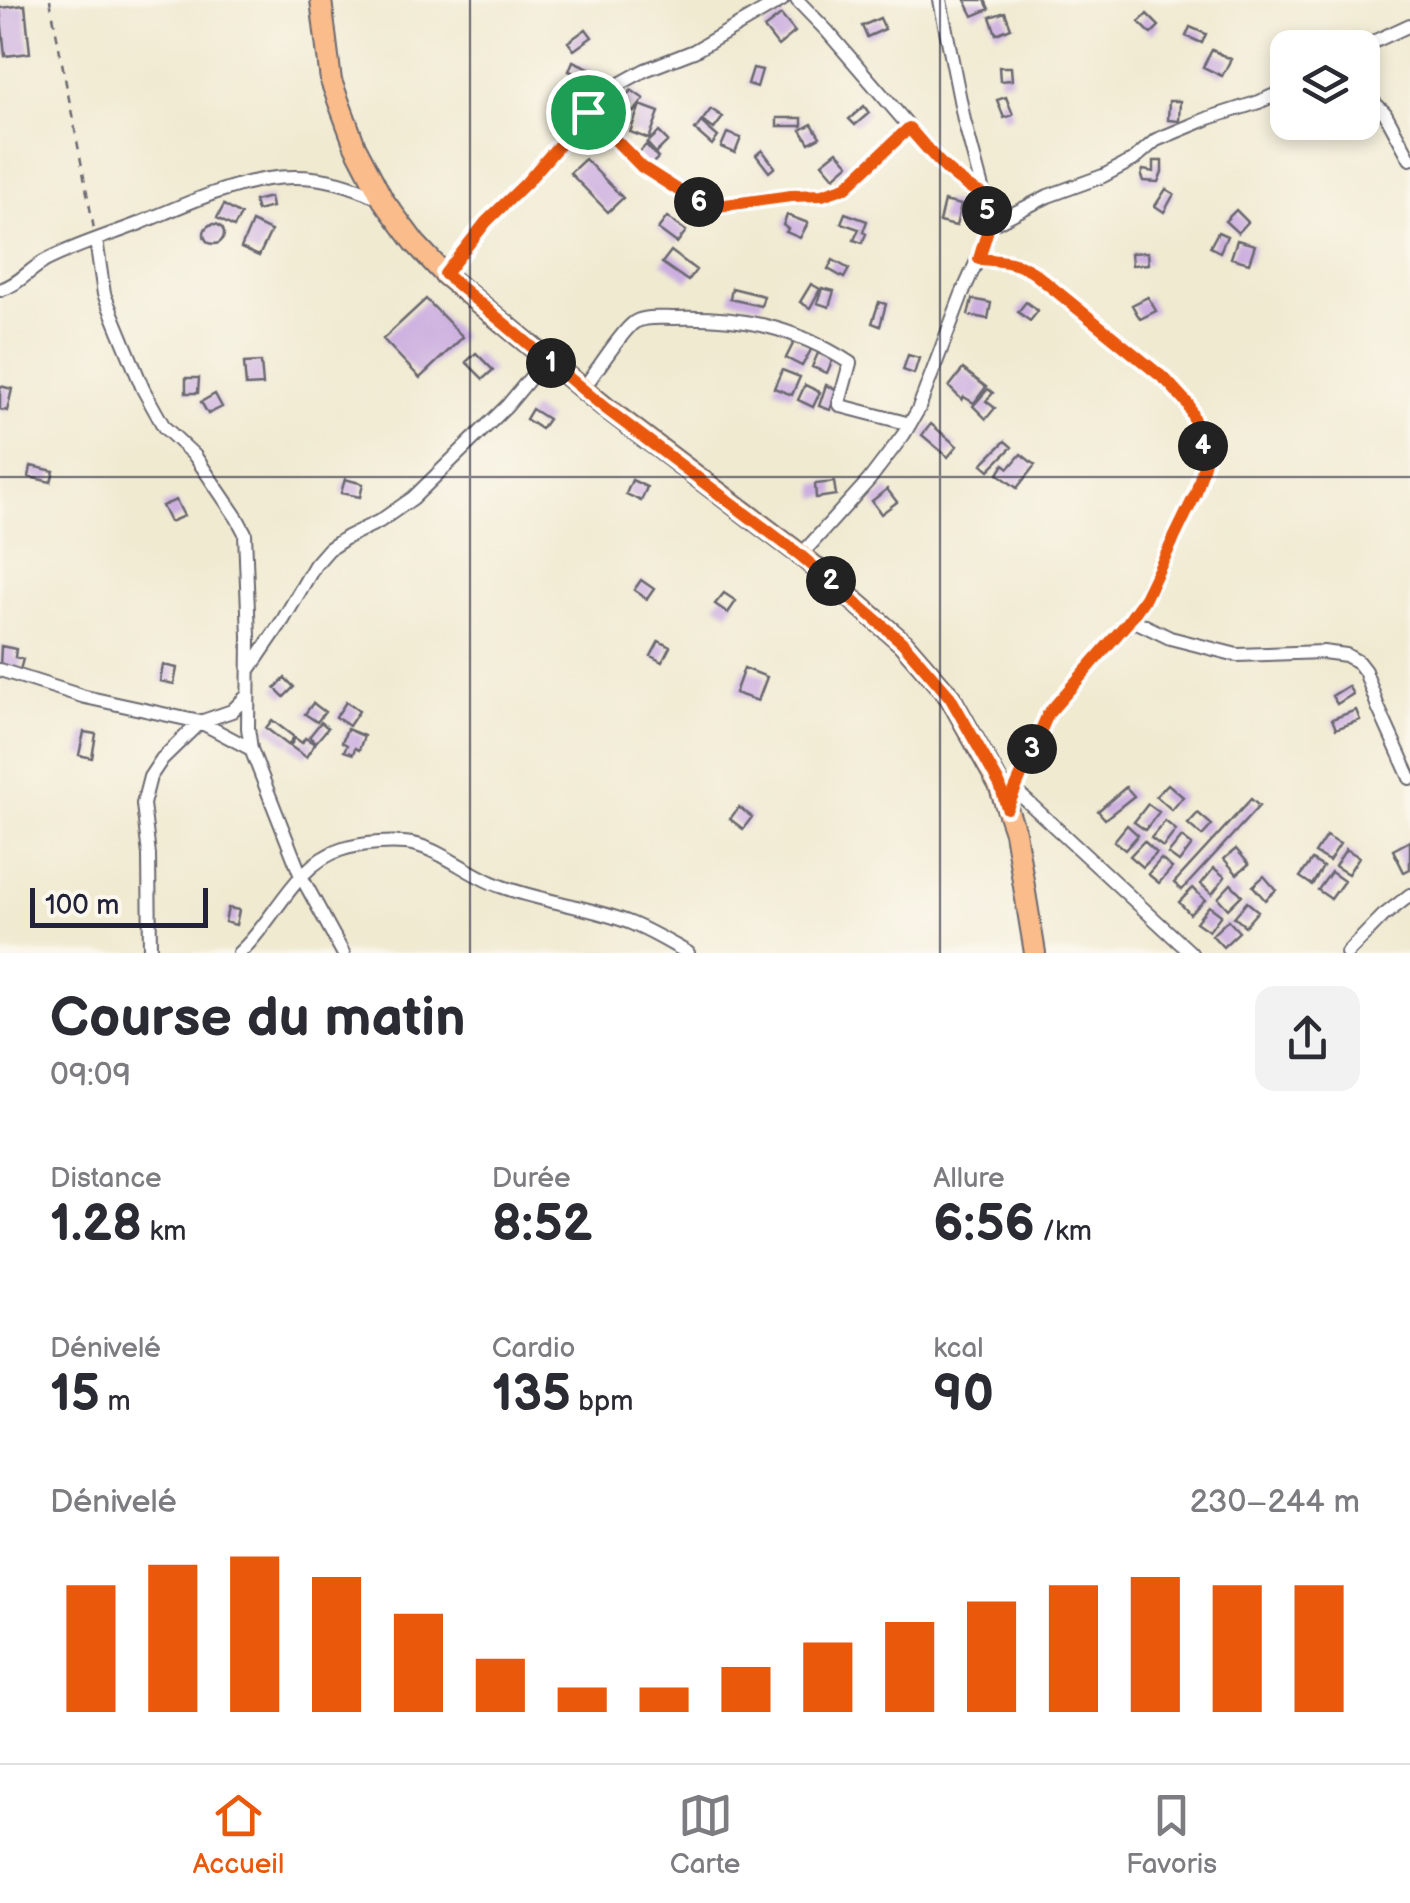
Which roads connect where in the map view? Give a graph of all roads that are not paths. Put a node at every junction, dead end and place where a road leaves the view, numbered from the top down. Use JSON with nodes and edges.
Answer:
{"nodes":[{"id":1,"x":322,"y":0,"type":"edge"},
{"id":2,"x":782,"y":0,"type":"edge"},
{"id":3,"x":797,"y":0,"type":"edge"},
{"id":4,"x":940,"y":0,"type":"edge"},
{"id":5,"x":1410,"y":26,"type":"edge"},
{"id":6,"x":1380,"y":39,"type":"edge"},
{"id":7,"x":1270,"y":97,"type":"edge"},
{"id":8,"x":1380,"y":108,"type":"edge"},
{"id":9,"x":588,"y":112,"type":"junction"},
{"id":10,"x":1410,"y":159,"type":"edge"},
{"id":11,"x":856,"y":178,"type":"road end"},
{"id":12,"x":984,"y":195,"type":"junction"},
{"id":13,"x":382,"y":200,"type":"junction"},
{"id":14,"x":989,"y":226,"type":"junction"},
{"id":15,"x":96,"y":240,"type":"junction"},
{"id":16,"x":979,"y":259,"type":"junction"},
{"id":17,"x":445,"y":274,"type":"junction"},
{"id":18,"x":0,"y":290,"type":"edge"},
{"id":19,"x":546,"y":358,"type":"junction"},
{"id":20,"x":583,"y":389,"type":"junction"},
{"id":21,"x":907,"y":429,"type":"junction"},
{"id":22,"x":800,"y":555,"type":"junction"},
{"id":23,"x":1128,"y":622,"type":"junction"},
{"id":24,"x":0,"y":670,"type":"edge"},
{"id":25,"x":248,"y":671,"type":"junction"},
{"id":26,"x":248,"y":696,"type":"junction"},
{"id":27,"x":200,"y":722,"type":"junction"},
{"id":28,"x":251,"y":749,"type":"junction"},
{"id":29,"x":1410,"y":778,"type":"edge"},
{"id":30,"x":1011,"y":799,"type":"junction"},
{"id":31,"x":301,"y":876,"type":"junction"},
{"id":32,"x":1410,"y":895,"type":"edge"},
{"id":33,"x":150,"y":953,"type":"edge"},
{"id":34,"x":239,"y":953,"type":"edge"},
{"id":35,"x":343,"y":953,"type":"edge"},
{"id":36,"x":688,"y":953,"type":"edge"},
{"id":37,"x":1035,"y":953,"type":"edge"},
{"id":38,"x":1191,"y":953,"type":"edge"},
{"id":39,"x":1347,"y":953,"type":"edge"}],
"edges":[{"from":1,"to":13,"type":"main road"},
{"from":2,"to":9,"type":"street"},
{"from":3,"to":12,"type":"street"},
{"from":4,"to":12,"type":"street"},
{"from":5,"to":6,"type":"street"},
{"from":7,"to":14,"type":"street"},
{"from":8,"to":10,"type":"street"},
{"from":9,"to":11,"type":"street"},
{"from":9,"to":17,"type":"street"},
{"from":12,"to":14,"type":"street"},
{"from":13,"to":15,"type":"street"},
{"from":13,"to":17,"type":"main road"},
{"from":14,"to":16,"type":"street"},
{"from":15,"to":18,"type":"street"},
{"from":15,"to":25,"type":"street"},
{"from":16,"to":21,"type":"street"},
{"from":16,"to":23,"type":"street"},
{"from":17,"to":19,"type":"main road"},
{"from":19,"to":20,"type":"main road"},
{"from":19,"to":25,"type":"street"},
{"from":20,"to":21,"type":"street"},
{"from":20,"to":22,"type":"main road"},
{"from":21,"to":22,"type":"street"},
{"from":22,"to":30,"type":"main road"},
{"from":23,"to":29,"type":"street"},
{"from":23,"to":30,"type":"street"},
{"from":24,"to":27,"type":"street"},
{"from":25,"to":26,"type":"street"},
{"from":26,"to":27,"type":"street"},
{"from":26,"to":28,"type":"street"},
{"from":27,"to":28,"type":"street"},
{"from":27,"to":33,"type":"street"},
{"from":28,"to":31,"type":"street"},
{"from":30,"to":37,"type":"main road"},
{"from":30,"to":38,"type":"street"},
{"from":31,"to":34,"type":"street"},
{"from":31,"to":35,"type":"street"},
{"from":31,"to":36,"type":"street"},
{"from":32,"to":39,"type":"street"}]}
